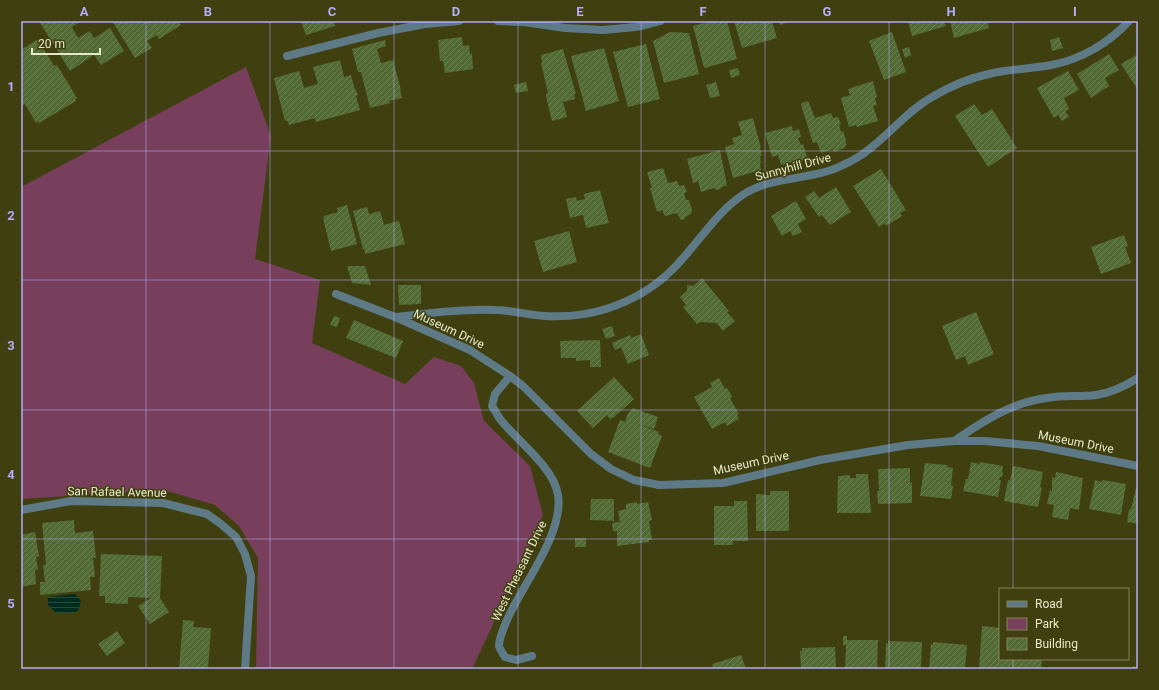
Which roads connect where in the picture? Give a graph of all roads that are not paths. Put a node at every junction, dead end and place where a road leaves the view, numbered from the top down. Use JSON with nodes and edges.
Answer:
{"nodes":[{"id":1,"x":459,"y":21,"type":"edge"},
{"id":2,"x":498,"y":21,"type":"edge"},
{"id":3,"x":660,"y":21,"type":"edge"},
{"id":4,"x":1129,"y":21,"type":"edge"},
{"id":5,"x":287,"y":56,"type":"dead end"},
{"id":6,"x":336,"y":294,"type":"dead end"},
{"id":7,"x":396,"y":317,"type":"junction"},
{"id":8,"x":510,"y":376,"type":"junction"},
{"id":9,"x":1138,"y":378,"type":"edge"},
{"id":10,"x":954,"y":441,"type":"junction"},
{"id":11,"x":1138,"y":466,"type":"edge"},
{"id":12,"x":21,"y":510,"type":"edge"},
{"id":13,"x":532,"y":656,"type":"dead end"},
{"id":14,"x":245,"y":669,"type":"edge"}],
"edges":[{"from":1,"to":5,"type":"street"},
{"from":2,"to":3,"type":"street"},
{"from":4,"to":7,"type":"street","name":"Sunnyhill Drive"},
{"from":6,"to":7,"type":"street","name":"Museum Drive"},
{"from":7,"to":8,"type":"street","name":"Museum Drive"},
{"from":8,"to":10,"type":"street","name":"Museum Drive"},
{"from":8,"to":13,"type":"street","name":"West Pheasant Drive"},
{"from":9,"to":10,"type":"street"},
{"from":10,"to":11,"type":"street","name":"Museum Drive"},
{"from":12,"to":14,"type":"street","name":"San Rafael Avenue"}]}
